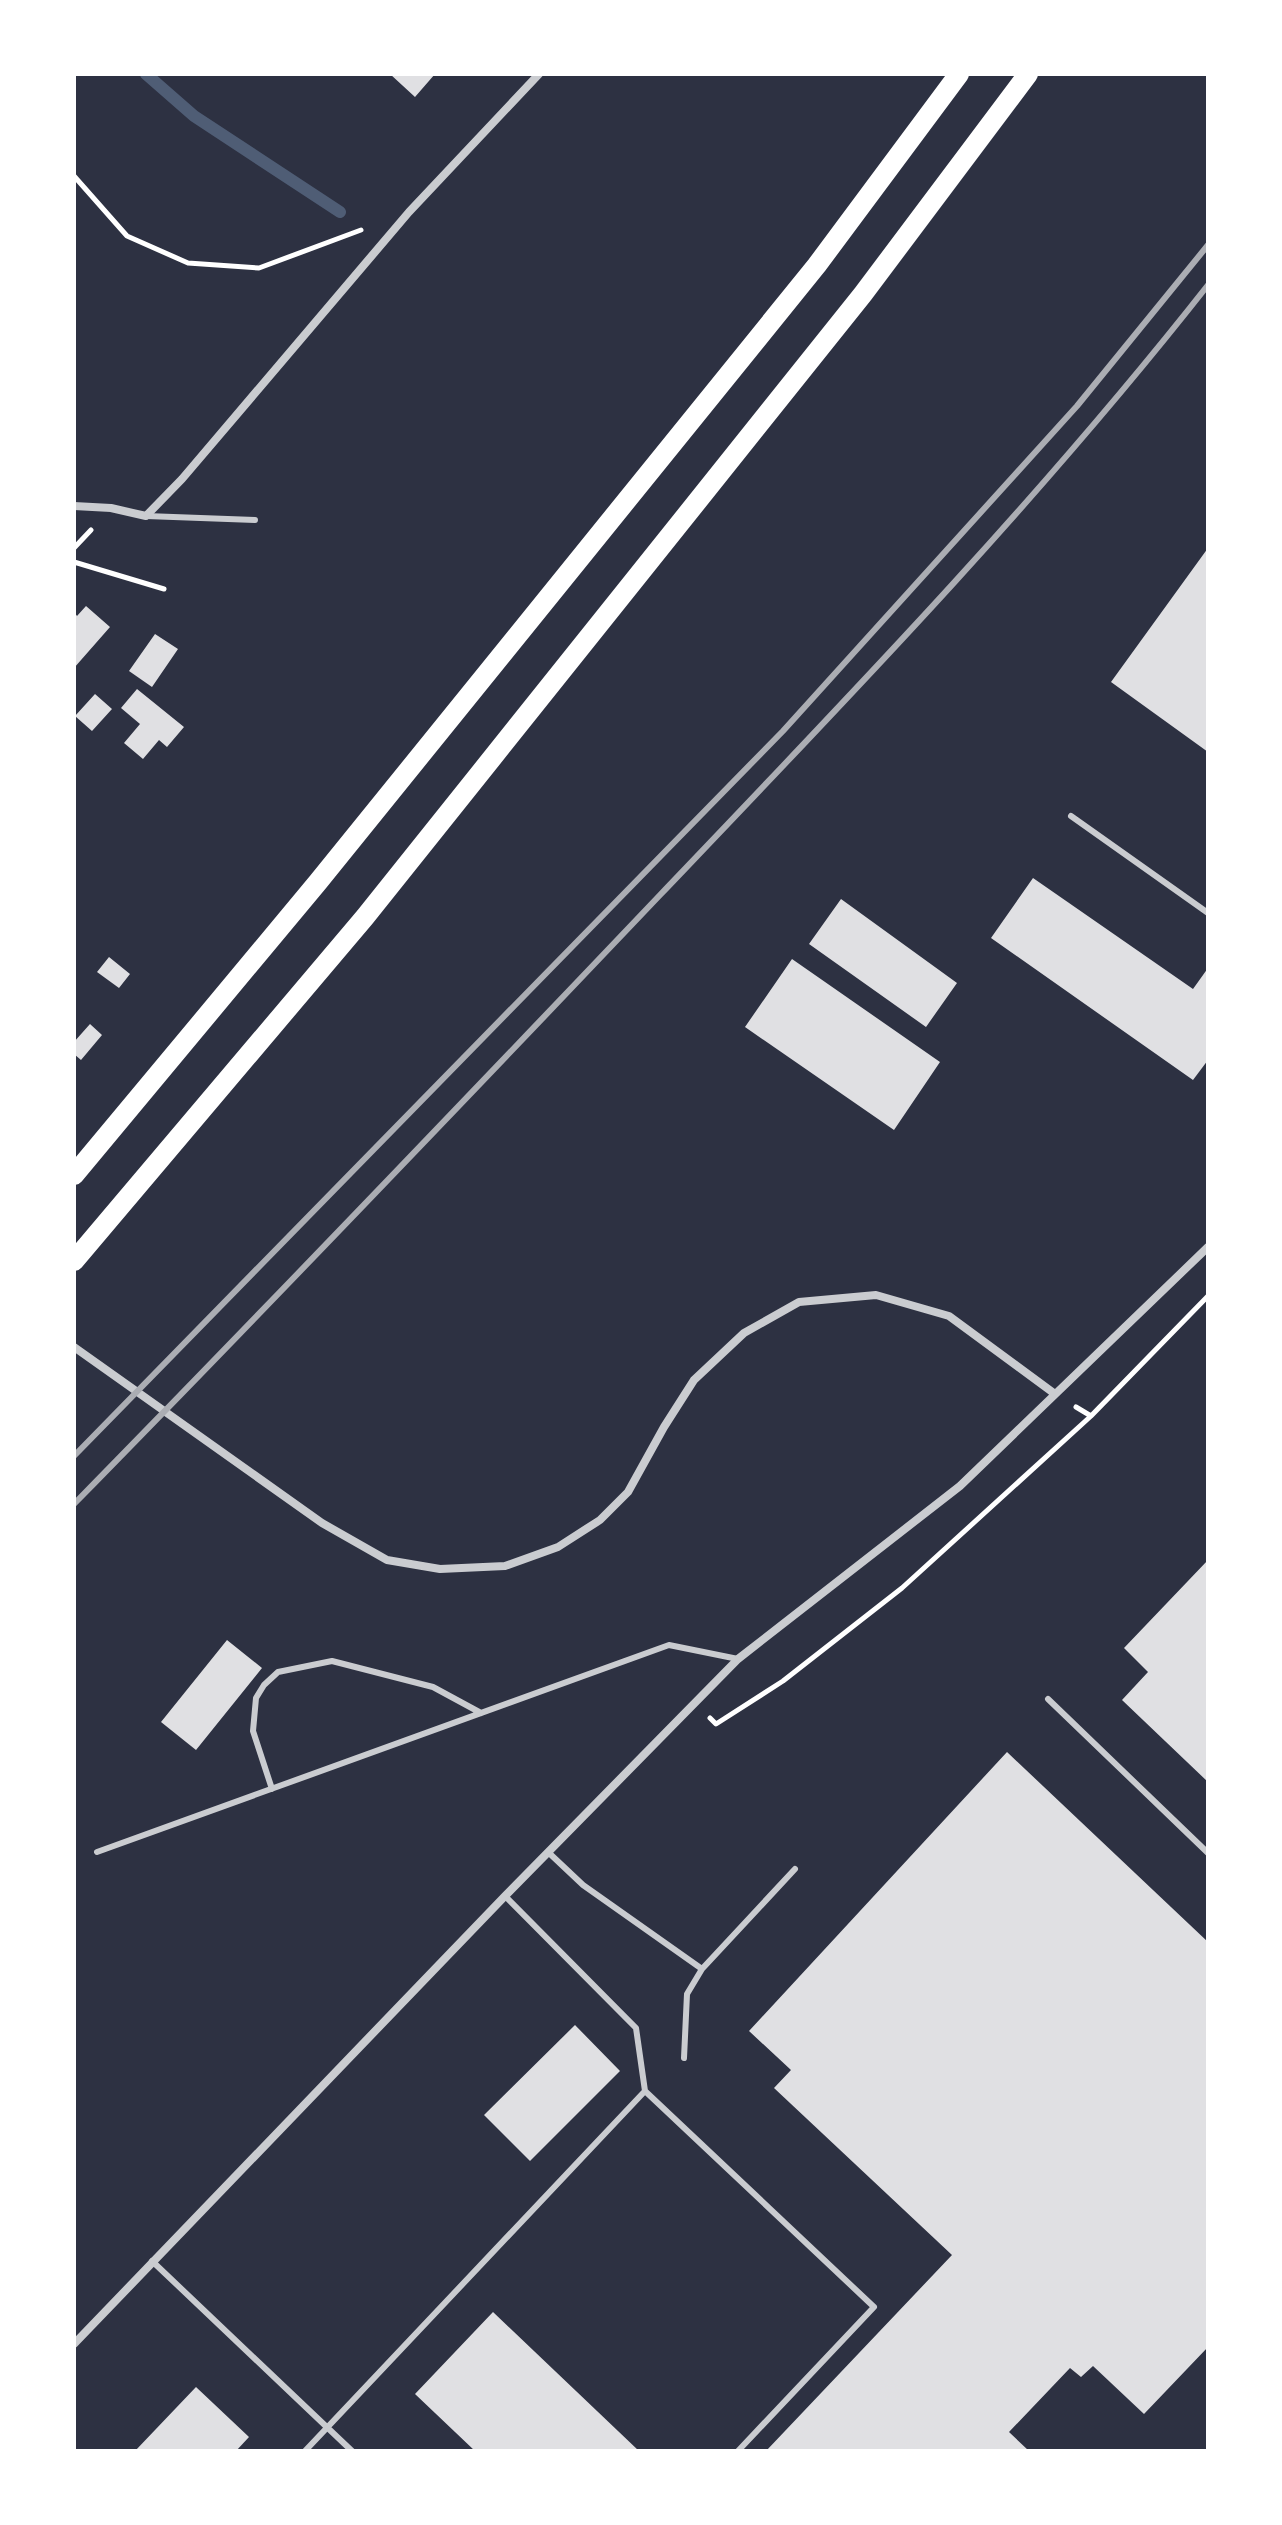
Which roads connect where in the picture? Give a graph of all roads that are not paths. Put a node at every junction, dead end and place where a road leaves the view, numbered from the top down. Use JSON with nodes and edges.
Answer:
{"nodes":[{"id":1,"x":539,"y":74,"type":"edge"},
{"id":2,"x":959,"y":74,"type":"edge"},
{"id":3,"x":1028,"y":74,"type":"edge"},
{"id":4,"x":74,"y":506,"type":"edge"},
{"id":5,"x":146,"y":516,"type":"junction"},
{"id":6,"x":255,"y":520,"type":"dead end"},
{"id":7,"x":1071,"y":816,"type":"dead end"},
{"id":8,"x":1208,"y":913,"type":"edge"},
{"id":9,"x":74,"y":1175,"type":"edge"},
{"id":10,"x":1208,"y":1247,"type":"edge"},
{"id":11,"x":74,"y":1261,"type":"edge"},
{"id":12,"x":74,"y":1347,"type":"edge"},
{"id":13,"x":1055,"y":1394,"type":"junction"},
{"id":14,"x":738,"y":1659,"type":"junction"},
{"id":15,"x":1048,"y":1699,"type":"dead end"},
{"id":16,"x":481,"y":1713,"type":"junction"},
{"id":17,"x":272,"y":1789,"type":"junction"},
{"id":18,"x":97,"y":1852,"type":"dead end"},
{"id":19,"x":548,"y":1852,"type":"junction"},
{"id":20,"x":1208,"y":1853,"type":"edge"},
{"id":21,"x":795,"y":1869,"type":"dead end"},
{"id":22,"x":505,"y":1896,"type":"junction"},
{"id":23,"x":702,"y":1969,"type":"junction"},
{"id":24,"x":684,"y":2058,"type":"dead end"},
{"id":25,"x":645,"y":2091,"type":"junction"},
{"id":26,"x":152,"y":2261,"type":"junction"},
{"id":27,"x":74,"y":2344,"type":"edge"},
{"id":28,"x":328,"y":2428,"type":"junction"},
{"id":29,"x":305,"y":2451,"type":"edge"},
{"id":30,"x":352,"y":2451,"type":"edge"},
{"id":31,"x":738,"y":2451,"type":"edge"}],
"edges":[{"from":1,"to":5,"type":"street"},
{"from":2,"to":9,"type":"main road"},
{"from":3,"to":11,"type":"main road"},
{"from":4,"to":5,"type":"street"},
{"from":5,"to":6,"type":"lane"},
{"from":7,"to":8,"type":"lane"},
{"from":10,"to":13,"type":"street"},
{"from":12,"to":13,"type":"street"},
{"from":13,"to":14,"type":"street"},
{"from":14,"to":16,"type":"lane"},
{"from":14,"to":19,"type":"street"},
{"from":15,"to":20,"type":"lane"},
{"from":16,"to":17,"type":"lane"},
{"from":16,"to":17,"type":"lane"},
{"from":17,"to":18,"type":"lane"},
{"from":19,"to":22,"type":"street"},
{"from":19,"to":23,"type":"lane"},
{"from":21,"to":23,"type":"lane"},
{"from":22,"to":25,"type":"lane"},
{"from":22,"to":26,"type":"street"},
{"from":23,"to":24,"type":"lane"},
{"from":25,"to":28,"type":"lane"},
{"from":25,"to":31,"type":"lane"},
{"from":26,"to":27,"type":"street"},
{"from":26,"to":28,"type":"lane"},
{"from":28,"to":29,"type":"lane"},
{"from":28,"to":30,"type":"lane"}]}
